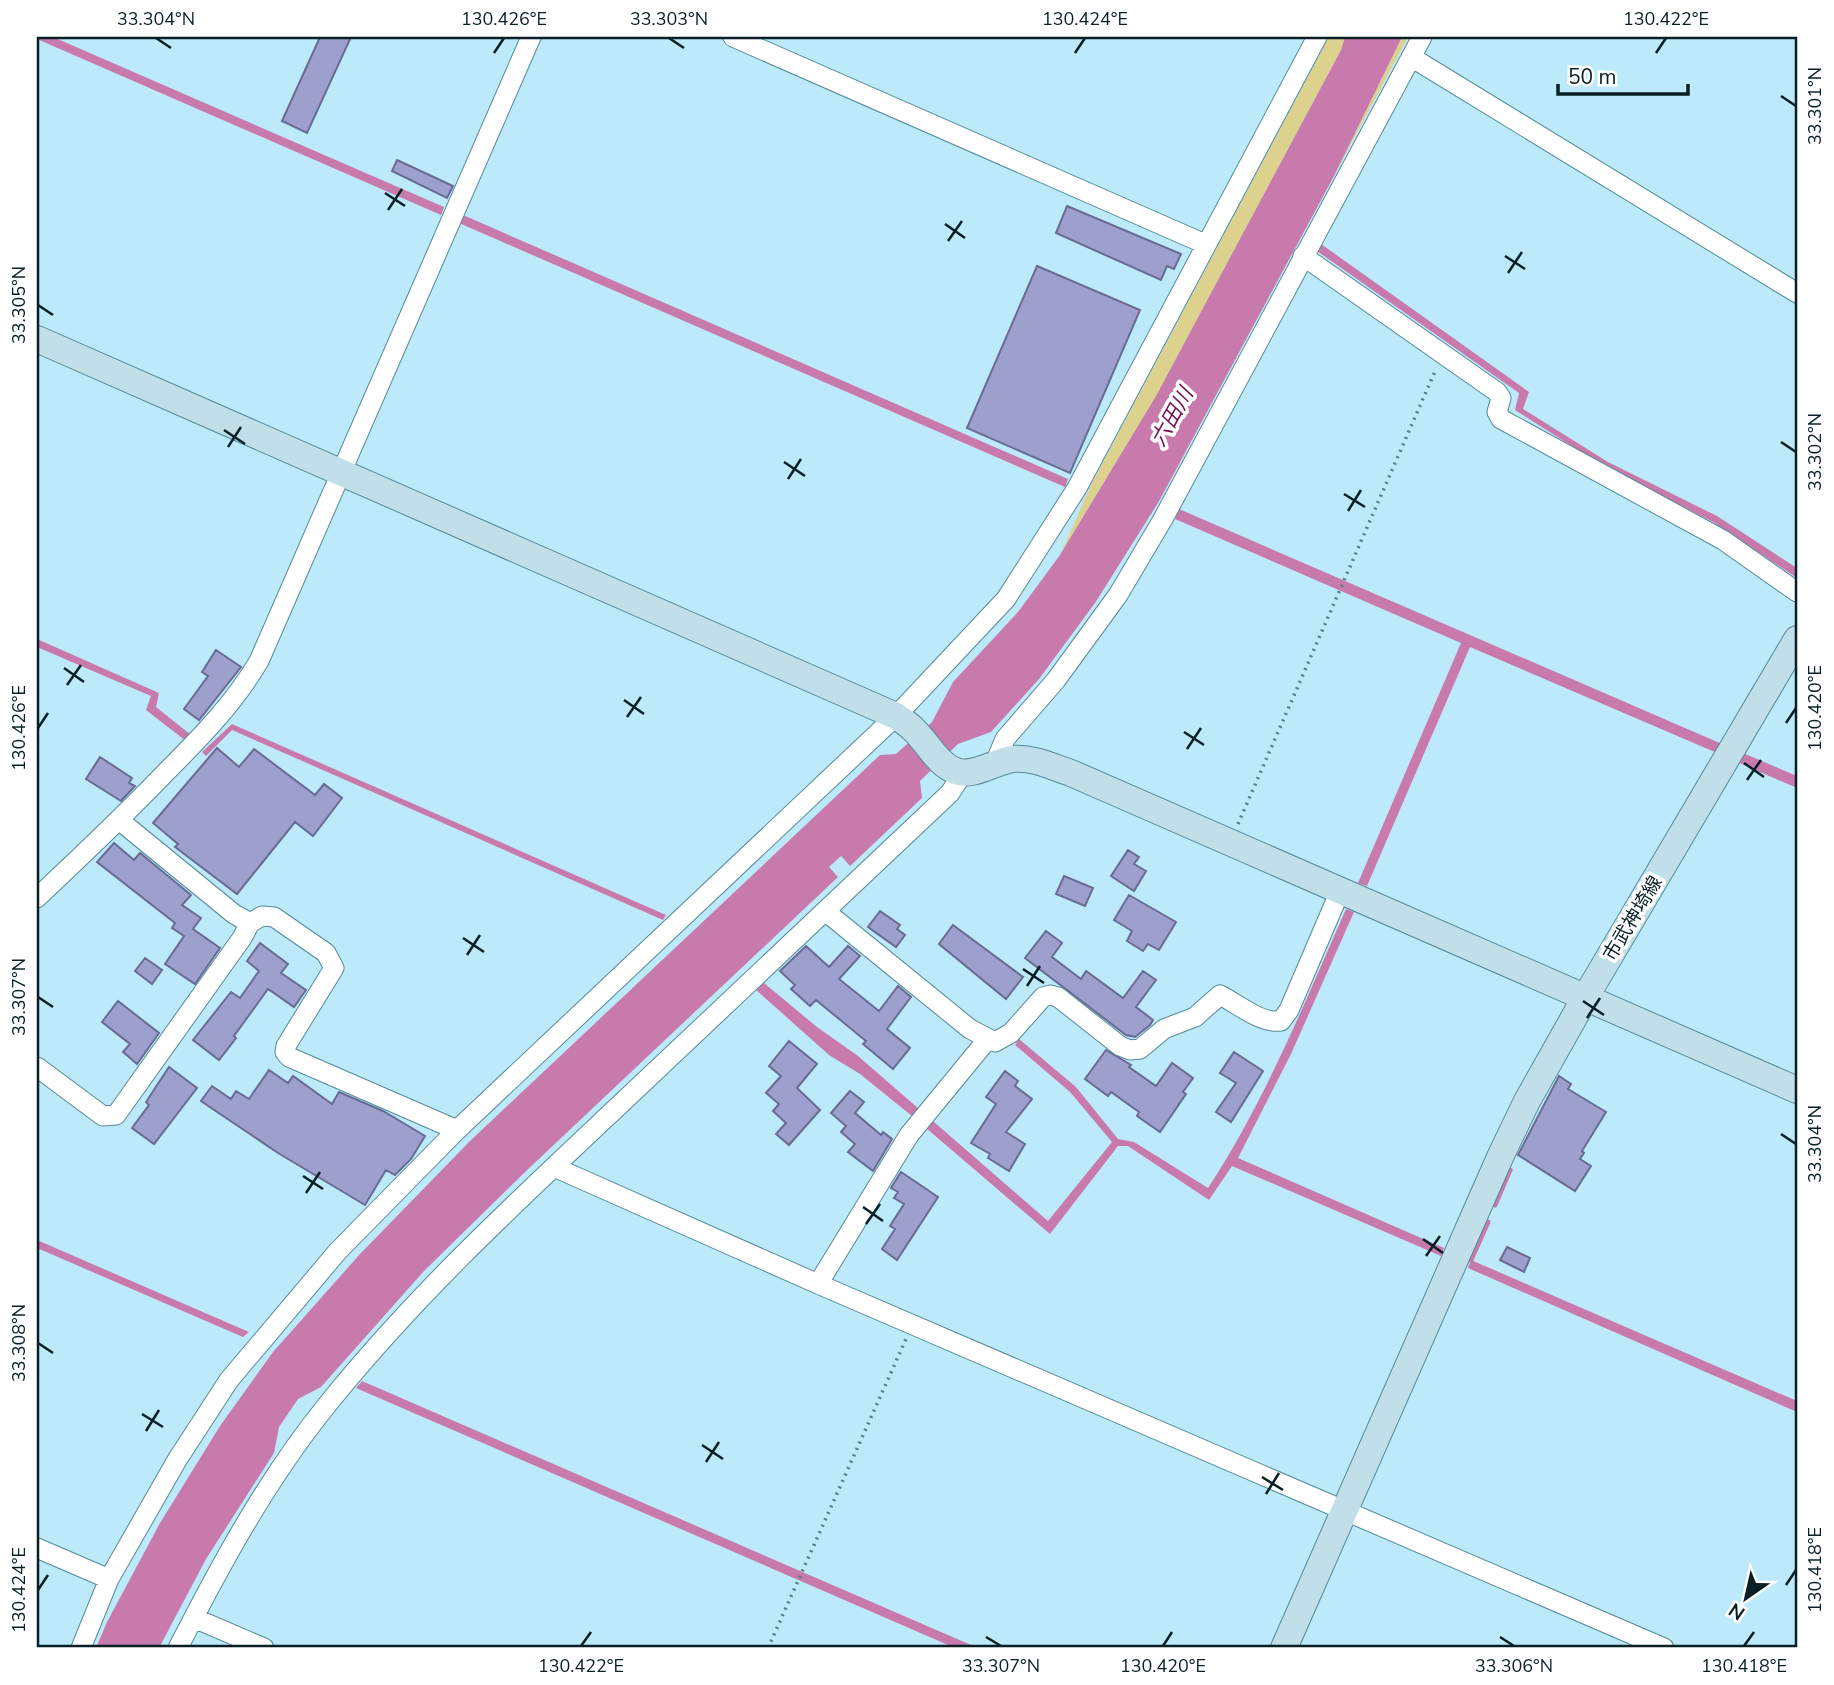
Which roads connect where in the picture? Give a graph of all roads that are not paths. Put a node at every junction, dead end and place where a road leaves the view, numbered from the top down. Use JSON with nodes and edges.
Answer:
{"nodes":[{"id":1,"x":531,"y":37,"type":"edge"},
{"id":2,"x":733,"y":37,"type":"edge"},
{"id":3,"x":1317,"y":37,"type":"edge"},
{"id":4,"x":1422,"y":37,"type":"edge"},
{"id":5,"x":1411,"y":57,"type":"junction"},
{"id":6,"x":1205,"y":244,"type":"junction"},
{"id":7,"x":1303,"y":256,"type":"junction"},
{"id":8,"x":1797,"y":293,"type":"edge"},
{"id":9,"x":37,"y":339,"type":"edge"},
{"id":10,"x":341,"y":470,"type":"junction"},
{"id":11,"x":1797,"y":592,"type":"edge"},
{"id":12,"x":1797,"y":639,"type":"edge"},
{"id":13,"x":905,"y":723,"type":"junction"},
{"id":14,"x":995,"y":763,"type":"junction"},
{"id":15,"x":955,"y":770,"type":"junction"},
{"id":16,"x":119,"y":820,"type":"junction"},
{"id":17,"x":1339,"y":891,"type":"junction"},
{"id":18,"x":37,"y":898,"type":"edge"},
{"id":19,"x":825,"y":911,"type":"junction"},
{"id":20,"x":250,"y":923,"type":"junction"},
{"id":21,"x":1585,"y":998,"type":"junction"},
{"id":22,"x":988,"y":1040,"type":"junction"},
{"id":23,"x":37,"y":1068,"type":"edge"},
{"id":24,"x":1797,"y":1090,"type":"edge"},
{"id":25,"x":457,"y":1130,"type":"junction"},
{"id":26,"x":554,"y":1167,"type":"junction"},
{"id":27,"x":818,"y":1283,"type":"junction"},
{"id":28,"x":1344,"y":1510,"type":"junction"},
{"id":29,"x":37,"y":1548,"type":"edge"},
{"id":30,"x":109,"y":1579,"type":"junction"},
{"id":31,"x":194,"y":1618,"type":"junction"},
{"id":32,"x":81,"y":1648,"type":"edge"},
{"id":33,"x":178,"y":1648,"type":"edge"},
{"id":34,"x":264,"y":1648,"type":"edge"},
{"id":35,"x":1284,"y":1648,"type":"edge"},
{"id":36,"x":1664,"y":1648,"type":"edge"}],
"edges":[{"from":1,"to":10,"type":"street"},
{"from":2,"to":6,"type":"street"},
{"from":3,"to":6,"type":"street"},
{"from":4,"to":5,"type":"street"},
{"from":5,"to":7,"type":"street"},
{"from":5,"to":8,"type":"street"},
{"from":6,"to":13,"type":"street"},
{"from":7,"to":11,"type":"street"},
{"from":7,"to":14,"type":"street"},
{"from":9,"to":10,"type":"street"},
{"from":10,"to":13,"type":"street"},
{"from":10,"to":16,"type":"street"},
{"from":12,"to":21,"type":"street","name":"市武神埼線"},
{"from":13,"to":15,"type":"street"},
{"from":13,"to":25,"type":"street"},
{"from":14,"to":15,"type":"street"},
{"from":14,"to":17,"type":"street"},
{"from":15,"to":19,"type":"street"},
{"from":16,"to":18,"type":"street"},
{"from":16,"to":20,"type":"street"},
{"from":17,"to":21,"type":"street"},
{"from":17,"to":22,"type":"street"},
{"from":19,"to":22,"type":"street"},
{"from":19,"to":26,"type":"street"},
{"from":20,"to":23,"type":"street"},
{"from":20,"to":25,"type":"street"},
{"from":21,"to":24,"type":"street"},
{"from":21,"to":28,"type":"street","name":"市武神埼線"},
{"from":22,"to":27,"type":"street"},
{"from":25,"to":30,"type":"street"},
{"from":26,"to":27,"type":"street"},
{"from":26,"to":31,"type":"street"},
{"from":27,"to":28,"type":"street"},
{"from":28,"to":35,"type":"street","name":"市武神埼線"},
{"from":28,"to":36,"type":"street"},
{"from":29,"to":30,"type":"street"},
{"from":30,"to":32,"type":"street"},
{"from":31,"to":33,"type":"street"},
{"from":31,"to":34,"type":"street"}]}
